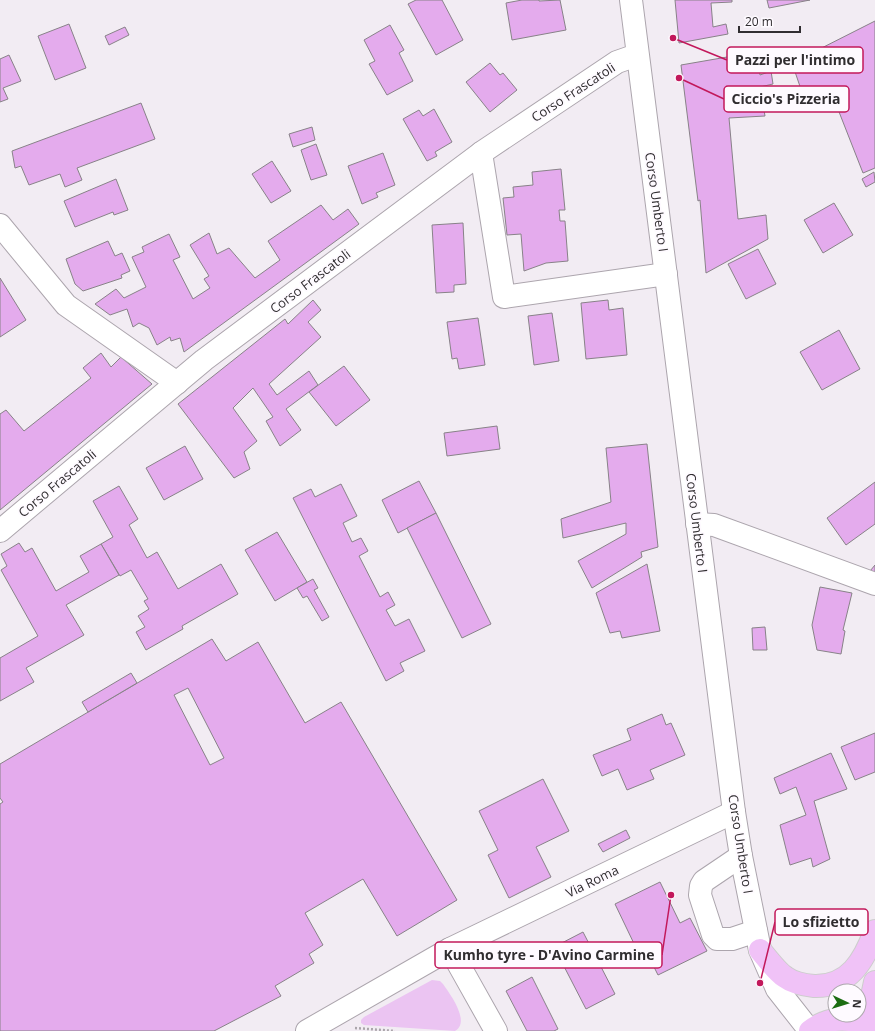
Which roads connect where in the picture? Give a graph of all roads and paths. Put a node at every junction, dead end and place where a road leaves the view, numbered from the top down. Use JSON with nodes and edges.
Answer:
{"nodes":[{"id":1,"x":631,"y":0,"type":"edge"},
{"id":2,"x":637,"y":55,"type":"junction"},
{"id":3,"x":481,"y":153,"type":"junction"},
{"id":4,"x":0,"y":225,"type":"edge"},
{"id":5,"x":666,"y":274,"type":"junction"},
{"id":6,"x":177,"y":383,"type":"junction"},
{"id":7,"x":697,"y":524,"type":"junction"},
{"id":8,"x":0,"y":531,"type":"edge"},
{"id":9,"x":875,"y":584,"type":"edge"},
{"id":10,"x":734,"y":812,"type":"junction"},
{"id":11,"x":741,"y":856,"type":"junction"},
{"id":12,"x":875,"y":931,"type":"edge"},
{"id":13,"x":758,"y":941,"type":"junction"},
{"id":14,"x":450,"y":949,"type":"junction"},
{"id":15,"x":875,"y":982,"type":"edge"},
{"id":16,"x":338,"y":1014,"type":"junction"},
{"id":17,"x":486,"y":1026,"type":"edge"},
{"id":18,"x":870,"y":1027,"type":"edge"},
{"id":19,"x":356,"y":1030,"type":"edge"},
{"id":20,"x":307,"y":1031,"type":"edge"},
{"id":21,"x":396,"y":1031,"type":"edge"},
{"id":22,"x":810,"y":1031,"type":"edge"}],
"edges":[{"from":1,"to":2,"type":"street","name":"Corso Umberto I"},
{"from":2,"to":3,"type":"street","name":"Corso Frascatoli"},
{"from":2,"to":5,"type":"street","name":"Corso Umberto I"},
{"from":3,"to":5,"type":"street"},
{"from":3,"to":6,"type":"street","name":"Corso Frascatoli"},
{"from":4,"to":6,"type":"street"},
{"from":5,"to":7,"type":"street","name":"Corso Umberto I"},
{"from":6,"to":8,"type":"street","name":"Corso Frascatoli"},
{"from":7,"to":9,"type":"street"},
{"from":7,"to":10,"type":"street","name":"Corso Umberto I"},
{"from":10,"to":11,"type":"street","name":"Corso Umberto I"},
{"from":10,"to":14,"type":"street","name":"Via Roma"},
{"from":11,"to":13,"type":"street","name":"Corso Umberto I"},
{"from":11,"to":13,"type":"street"},
{"from":12,"to":13,"type":"main road"},
{"from":13,"to":22,"type":"street","name":"Corso Umberto I"},
{"from":14,"to":16,"type":"street","name":"Via Roma"},
{"from":14,"to":17,"type":"street"},
{"from":15,"to":18,"type":"main road"},
{"from":16,"to":19,"type":"path"},
{"from":16,"to":20,"type":"street","name":"Via Roma"},
{"from":18,"to":22,"type":"main road"},
{"from":19,"to":21,"type":"path"}]}
